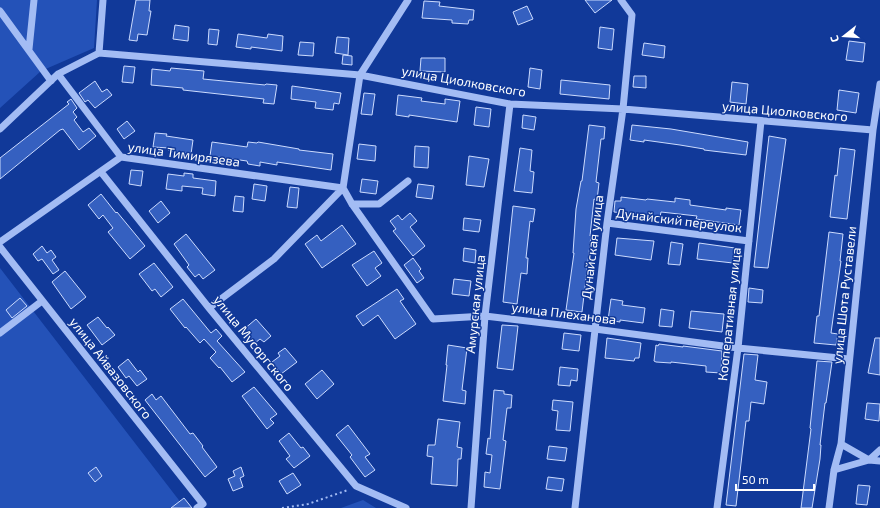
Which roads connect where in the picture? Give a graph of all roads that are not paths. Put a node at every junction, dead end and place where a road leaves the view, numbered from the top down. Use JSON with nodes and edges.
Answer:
{"nodes":[{"id":1,"x":34,"y":0,"type":"edge"},
{"id":2,"x":103,"y":0,"type":"edge"},
{"id":3,"x":408,"y":0,"type":"edge"},
{"id":4,"x":621,"y":0,"type":"edge"},
{"id":5,"x":0,"y":11,"type":"edge"},
{"id":6,"x":29,"y":49,"type":"junction"},
{"id":7,"x":99,"y":53,"type":"junction"},
{"id":8,"x":58,"y":74,"type":"junction"},
{"id":9,"x":360,"y":75,"type":"junction"},
{"id":10,"x":51,"y":81,"type":"junction"},
{"id":11,"x":880,"y":84,"type":"edge"},
{"id":12,"x":510,"y":104,"type":"junction"},
{"id":13,"x":623,"y":109,"type":"junction"},
{"id":14,"x":761,"y":121,"type":"junction"},
{"id":15,"x":0,"y":129,"type":"edge"},
{"id":16,"x":873,"y":130,"type":"junction"},
{"id":17,"x":122,"y":157,"type":"junction"},
{"id":18,"x":101,"y":172,"type":"junction"},
{"id":19,"x":408,"y":181,"type":"dead end"},
{"id":20,"x":343,"y":188,"type":"junction"},
{"id":21,"x":352,"y":204,"type":"junction"},
{"id":22,"x":607,"y":223,"type":"junction"},
{"id":23,"x":749,"y":241,"type":"junction"},
{"id":24,"x":0,"y":242,"type":"edge"},
{"id":25,"x":0,"y":247,"type":"edge"},
{"id":26,"x":42,"y":301,"type":"junction"},
{"id":27,"x":209,"y":308,"type":"junction"},
{"id":28,"x":485,"y":316,"type":"junction"},
{"id":29,"x":595,"y":329,"type":"junction"},
{"id":30,"x":0,"y":332,"type":"edge"},
{"id":31,"x":738,"y":348,"type":"junction"},
{"id":32,"x":849,"y":359,"type":"junction"},
{"id":33,"x":841,"y":444,"type":"junction"},
{"id":34,"x":880,"y":450,"type":"edge"},
{"id":35,"x":869,"y":460,"type":"junction"},
{"id":36,"x":880,"y":462,"type":"edge"},
{"id":37,"x":834,"y":470,"type":"junction"},
{"id":38,"x":200,"y":506,"type":"edge"},
{"id":39,"x":406,"y":508,"type":"edge"},
{"id":40,"x":471,"y":508,"type":"edge"},
{"id":41,"x":575,"y":508,"type":"edge"},
{"id":42,"x":717,"y":508,"type":"edge"},
{"id":43,"x":829,"y":508,"type":"edge"}],
"edges":[{"from":1,"to":6,"type":"street"},
{"from":2,"to":7,"type":"street"},
{"from":3,"to":9,"type":"street"},
{"from":4,"to":13,"type":"street","name":"Дунайская улица"},
{"from":5,"to":6,"type":"street"},
{"from":6,"to":10,"type":"street"},
{"from":7,"to":8,"type":"street"},
{"from":7,"to":9,"type":"street","name":"улица Циолковского"},
{"from":8,"to":10,"type":"street"},
{"from":8,"to":17,"type":"street"},
{"from":9,"to":12,"type":"street","name":"улица Циолковского"},
{"from":9,"to":20,"type":"street"},
{"from":10,"to":15,"type":"street"},
{"from":11,"to":16,"type":"street","name":"улица Шота Руставели"},
{"from":12,"to":13,"type":"street","name":"улица Циолковского"},
{"from":12,"to":28,"type":"street","name":"Амурская улица"},
{"from":13,"to":14,"type":"street","name":"улица Циолковского"},
{"from":13,"to":22,"type":"street","name":"Дунайская улица"},
{"from":14,"to":16,"type":"street","name":"улица Циолковского"},
{"from":14,"to":23,"type":"street","name":"Кооперативная улица"},
{"from":16,"to":32,"type":"street","name":"улица Шота Руставели"},
{"from":17,"to":18,"type":"street","name":"улица Тимирязева"},
{"from":17,"to":20,"type":"street","name":"улица Тимирязева"},
{"from":18,"to":24,"type":"street","name":"улица Тимирязева"},
{"from":18,"to":27,"type":"street","name":"улица Мусоргского"},
{"from":19,"to":21,"type":"street"},
{"from":20,"to":21,"type":"street","name":"улица Плеханова"},
{"from":20,"to":27,"type":"street"},
{"from":21,"to":28,"type":"street","name":"улица Плеханова"},
{"from":22,"to":23,"type":"street","name":"Дунайский переулок"},
{"from":22,"to":29,"type":"street","name":"Дунайская улица"},
{"from":23,"to":31,"type":"street","name":"Кооперативная улица"},
{"from":25,"to":26,"type":"street","name":"улица Айвазовского"},
{"from":26,"to":30,"type":"street"},
{"from":26,"to":38,"type":"street","name":"улица Айвазовского"},
{"from":27,"to":39,"type":"street","name":"улица Мусоргского"},
{"from":28,"to":29,"type":"street","name":"улица Плеханова"},
{"from":28,"to":40,"type":"street","name":"Амурская улица"},
{"from":29,"to":31,"type":"street","name":"улица Плеханова"},
{"from":29,"to":41,"type":"street","name":"Дунайская улица"},
{"from":31,"to":32,"type":"street","name":"улица Плеханова"},
{"from":31,"to":42,"type":"street","name":"Кооперативная улица"},
{"from":32,"to":33,"type":"street","name":"улица Шота Руставели"},
{"from":33,"to":35,"type":"street"},
{"from":33,"to":37,"type":"street","name":"улица Шота Руставели"},
{"from":34,"to":35,"type":"street"},
{"from":35,"to":36,"type":"street"},
{"from":35,"to":37,"type":"street"},
{"from":37,"to":43,"type":"street","name":"улица Шота Руставели"}]}
